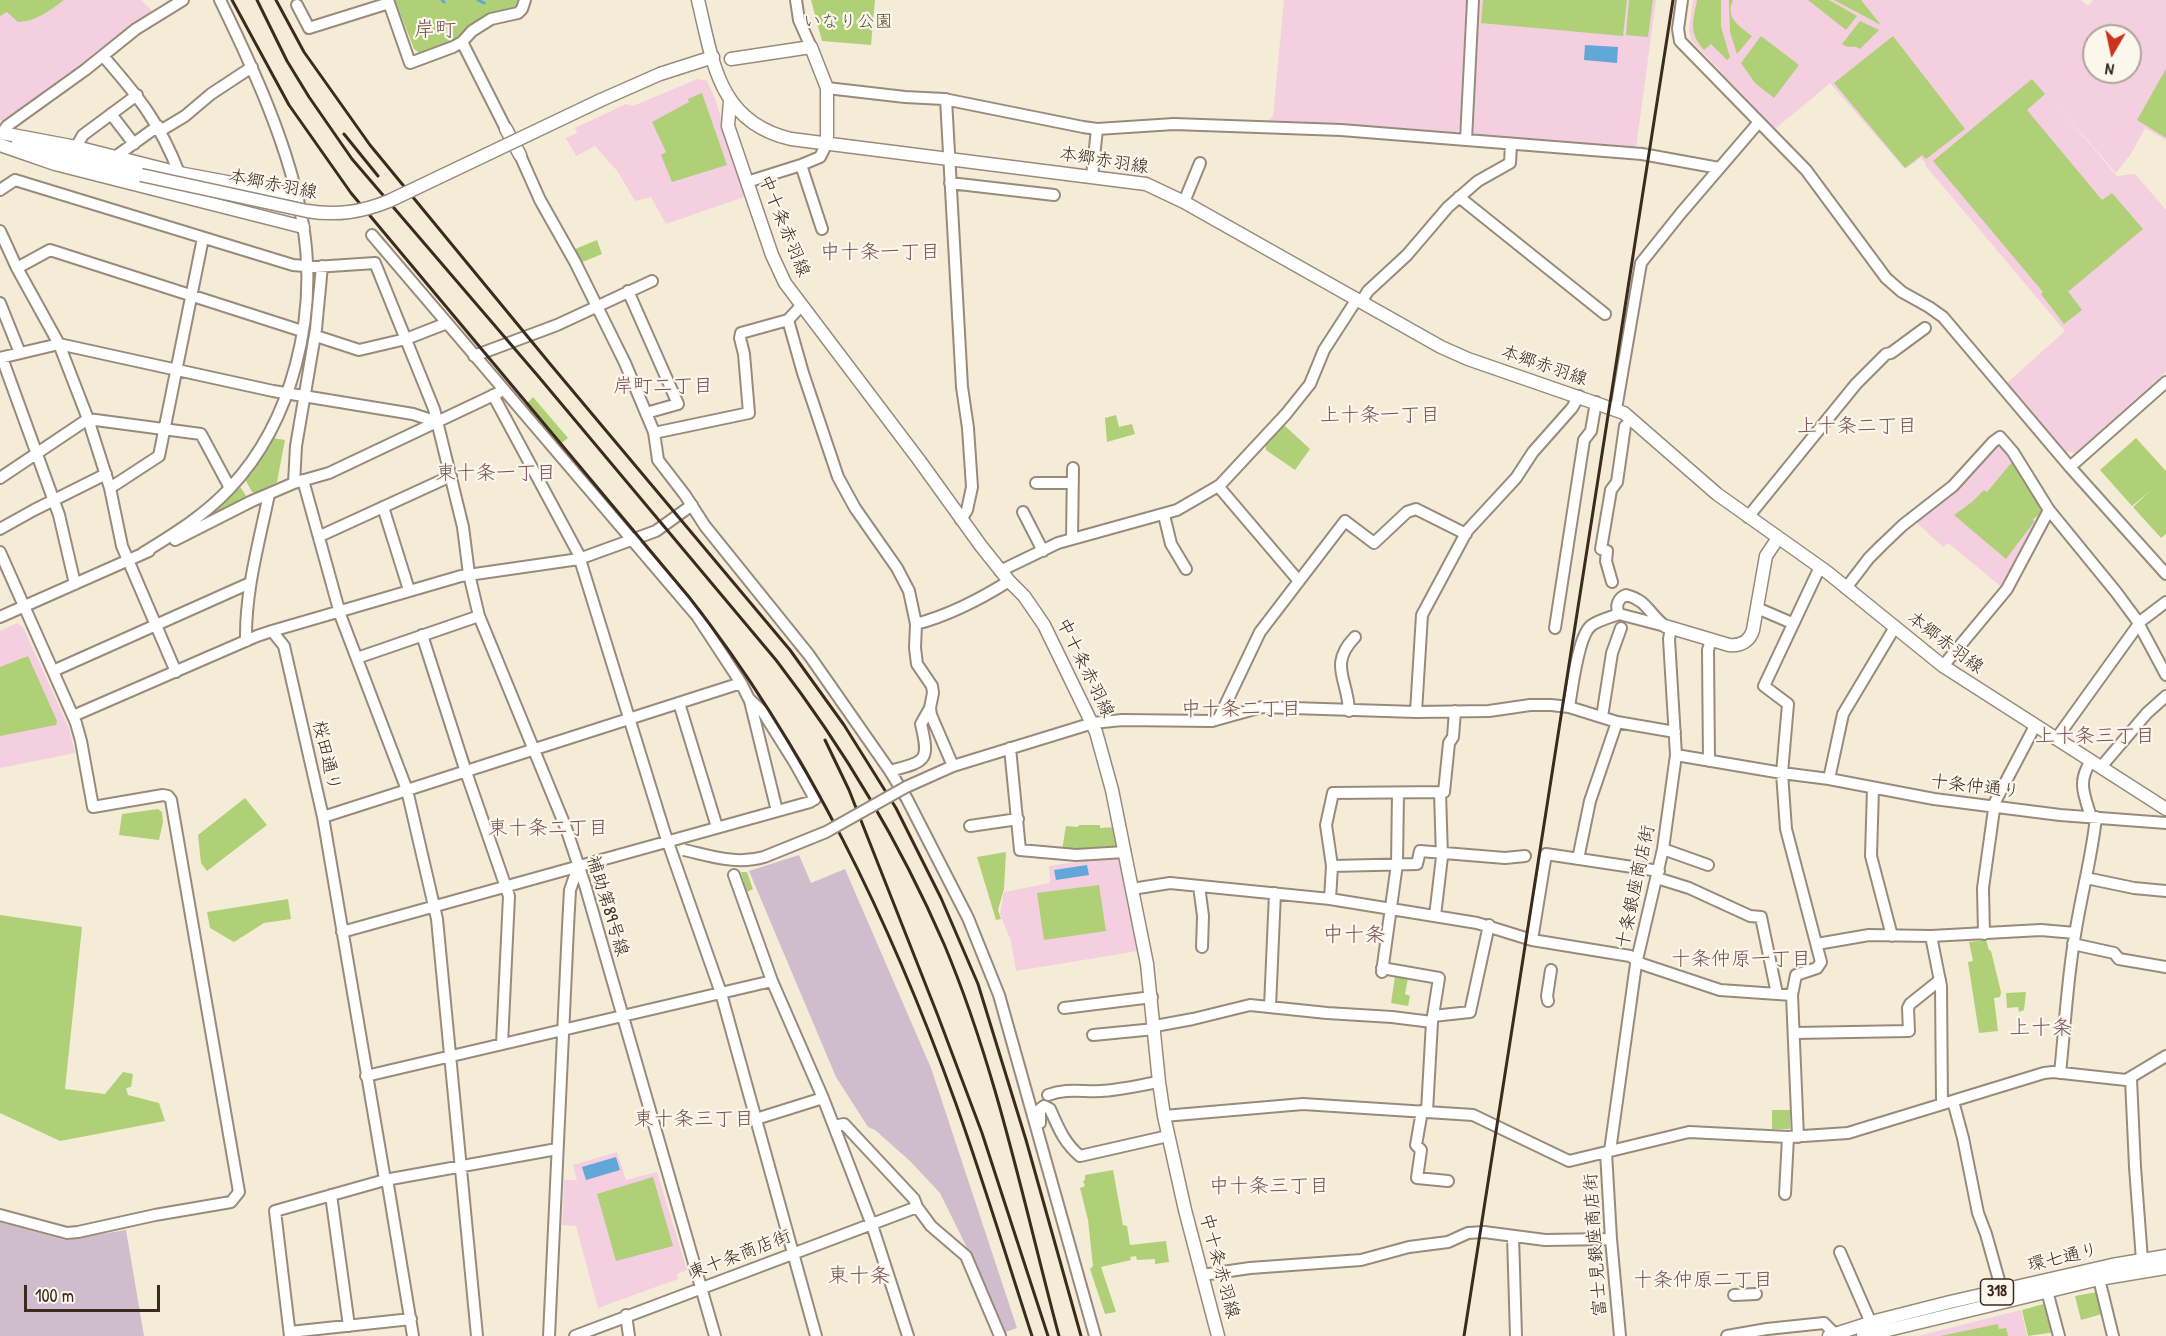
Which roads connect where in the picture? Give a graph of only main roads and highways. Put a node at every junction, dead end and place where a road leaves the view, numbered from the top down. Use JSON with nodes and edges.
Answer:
{"nodes":[{"id":1,"x":698,"y":0,"type":"edge"},
{"id":2,"x":713,"y":57,"type":"junction"},
{"id":3,"x":731,"y":59,"type":"dead end"},
{"id":4,"x":599,"y":99,"type":"junction"},
{"id":5,"x":730,"y":101,"type":"junction"},
{"id":6,"x":1,"y":138,"type":"edge"},
{"id":7,"x":827,"y":143,"type":"junction"},
{"id":8,"x":520,"y":155,"type":"road end"},
{"id":9,"x":296,"y":195,"type":"road end"},
{"id":10,"x":303,"y":227,"type":"road end"},
{"id":11,"x":1778,"y":538,"type":"junction"},
{"id":12,"x":1668,"y":627,"type":"road end"},
{"id":13,"x":2166,"y":809,"type":"edge"},
{"id":14,"x":2166,"y":1256,"type":"edge"},
{"id":15,"x":2166,"y":1268,"type":"edge"},
{"id":16,"x":1868,"y":1332,"type":"edge"},
{"id":17,"x":1832,"y":1335,"type":"edge"},
{"id":18,"x":1218,"y":1336,"type":"edge"}],
"edges":[{"from":1,"to":2,"type":"main road","name":"本郷赤羽線"},
{"from":2,"to":4,"type":"main road","name":"本郷赤羽線"},
{"from":2,"to":5,"type":"main road","name":"本郷赤羽線"},
{"from":3,"to":7,"type":"main road"},
{"from":4,"to":6,"type":"main road","name":"本郷赤羽線","bridge":true},
{"from":4,"to":8,"type":"main road","name":"本郷赤羽線"},
{"from":5,"to":7,"type":"main road","name":"本郷赤羽線"},
{"from":5,"to":18,"type":"main road","name":"中十条赤羽線"},
{"from":6,"to":9,"type":"main road"},
{"from":6,"to":10,"type":"main road"},
{"from":7,"to":11,"type":"main road","name":"本郷赤羽線"},
{"from":11,"to":12,"type":"main road"},
{"from":11,"to":13,"type":"main road","name":"本郷赤羽線"},
{"from":14,"to":16,"type":"main road","name":"環七通り","number":"318"},
{"from":15,"to":16,"type":"main road","name":"環七通り","number":"318"},
{"from":16,"to":17,"type":"main road","name":"環七通り","number":"318"}]}
